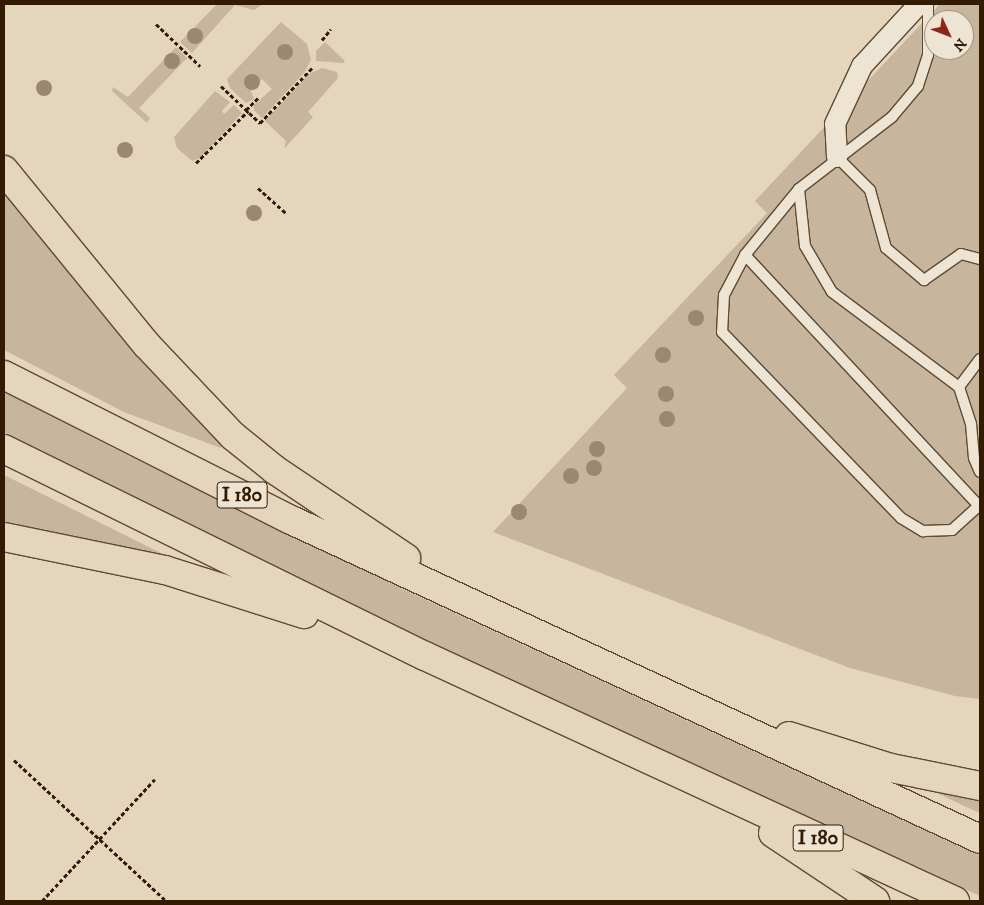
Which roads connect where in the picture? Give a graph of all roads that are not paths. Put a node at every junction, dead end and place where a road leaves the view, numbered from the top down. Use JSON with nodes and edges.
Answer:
{"nodes":[{"id":1,"x":919,"y":4,"type":"edge"},
{"id":2,"x":928,"y":4,"type":"edge"},
{"id":3,"x":837,"y":157,"type":"junction"},
{"id":4,"x":4,"y":170,"type":"edge"},
{"id":5,"x":799,"y":189,"type":"junction"},
{"id":6,"x":744,"y":255,"type":"junction"},
{"id":7,"x":980,"y":259,"type":"edge"},
{"id":8,"x":980,"y":359,"type":"edge"},
{"id":9,"x":4,"y":375,"type":"edge"},
{"id":10,"x":959,"y":387,"type":"junction"},
{"id":11,"x":4,"y":449,"type":"edge"},
{"id":12,"x":980,"y":472,"type":"edge"},
{"id":13,"x":980,"y":505,"type":"edge"},
{"id":14,"x":4,"y":537,"type":"edge"},
{"id":15,"x":483,"y":609,"type":"junction"},
{"id":16,"x":425,"y":656,"type":"junction"},
{"id":17,"x":706,"y":712,"type":"junction"},
{"id":18,"x":680,"y":775,"type":"junction"},
{"id":19,"x":980,"y":786,"type":"edge"},
{"id":20,"x":980,"y":839,"type":"edge"},
{"id":21,"x":875,"y":901,"type":"edge"},
{"id":22,"x":955,"y":901,"type":"edge"}],
"edges":[{"from":1,"to":3,"type":"street"},
{"from":2,"to":3,"type":"lane"},
{"from":3,"to":5,"type":"lane"},
{"from":3,"to":7,"type":"lane"},
{"from":4,"to":15,"type":"highway"},
{"from":5,"to":6,"type":"lane"},
{"from":5,"to":10,"type":"lane"},
{"from":6,"to":13,"type":"lane"},
{"from":6,"to":13,"type":"lane"},
{"from":8,"to":10,"type":"lane"},
{"from":9,"to":15,"type":"highway","number":"I 180"},
{"from":10,"to":12,"type":"lane"},
{"from":11,"to":16,"type":"highway","number":"I 180"},
{"from":14,"to":16,"type":"highway"},
{"from":15,"to":17,"type":"highway","number":"I 180"},
{"from":16,"to":18,"type":"highway","number":"I 180"},
{"from":17,"to":19,"type":"highway"},
{"from":17,"to":20,"type":"highway","number":"I 180"},
{"from":18,"to":21,"type":"highway"},
{"from":18,"to":22,"type":"highway","number":"I 180"}]}
